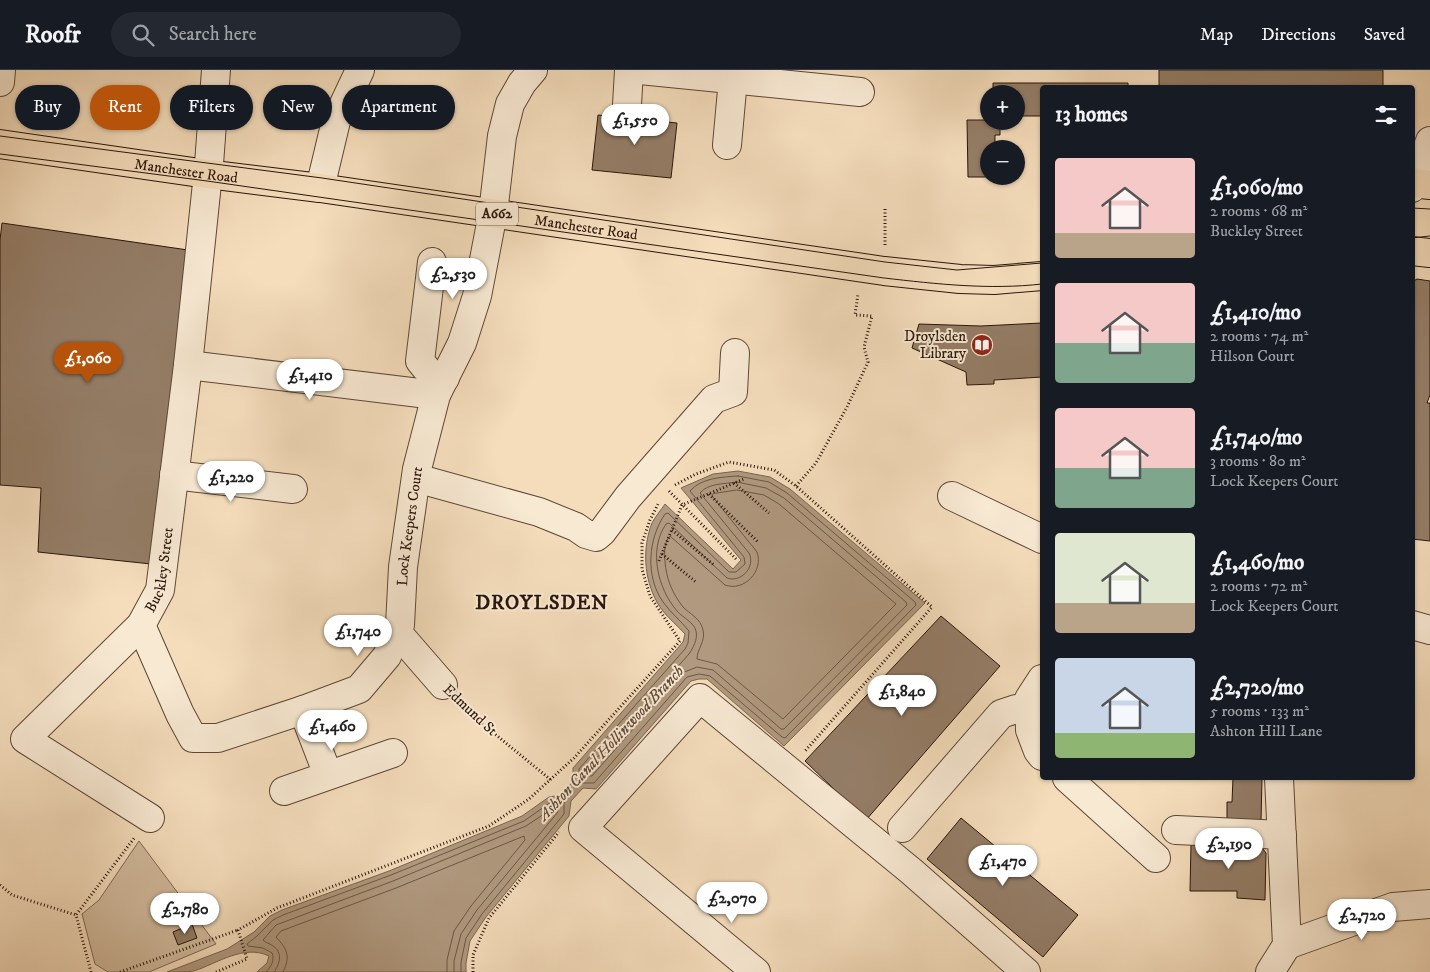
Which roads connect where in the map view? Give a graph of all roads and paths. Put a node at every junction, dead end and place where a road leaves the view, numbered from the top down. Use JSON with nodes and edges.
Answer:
{"nodes":[{"id":1,"x":1,"y":70,"type":"edge"},
{"id":2,"x":216,"y":70,"type":"edge"},
{"id":3,"x":360,"y":70,"type":"edge"},
{"id":4,"x":629,"y":70,"type":"edge"},
{"id":5,"x":640,"y":70,"type":"edge"},
{"id":6,"x":525,"y":74,"type":"edge"},
{"id":7,"x":733,"y":80,"type":"junction"},
{"id":8,"x":0,"y":82,"type":"edge"},
{"id":9,"x":860,"y":92,"type":"dead end"},
{"id":10,"x":627,"y":105,"type":"dead end"},
{"id":11,"x":1430,"y":141,"type":"edge"},
{"id":12,"x":0,"y":144,"type":"edge"},
{"id":13,"x":727,"y":145,"type":"dead end"},
{"id":14,"x":207,"y":174,"type":"junction"},
{"id":15,"x":1417,"y":185,"type":"edge"},
{"id":16,"x":320,"y":188,"type":"junction"},
{"id":17,"x":885,"y":209,"type":"dead end"},
{"id":18,"x":493,"y":213,"type":"junction"},
{"id":19,"x":1415,"y":251,"type":"edge"},
{"id":20,"x":1430,"y":253,"type":"edge"},
{"id":21,"x":432,"y":262,"type":"dead end"},
{"id":22,"x":872,"y":269,"type":"junction"},
{"id":23,"x":1040,"y":269,"type":"edge"},
{"id":24,"x":1040,"y":276,"type":"edge"},
{"id":25,"x":994,"y":280,"type":"junction"},
{"id":26,"x":735,"y":353,"type":"dead end"},
{"id":27,"x":188,"y":365,"type":"junction"},
{"id":28,"x":440,"y":387,"type":"junction"},
{"id":29,"x":174,"y":475,"type":"junction"},
{"id":30,"x":416,"y":478,"type":"junction"},
{"id":31,"x":744,"y":479,"type":"dead end"},
{"id":32,"x":734,"y":483,"type":"junction"},
{"id":33,"x":796,"y":486,"type":"junction"},
{"id":34,"x":293,"y":489,"type":"dead end"},
{"id":35,"x":669,"y":491,"type":"junction"},
{"id":36,"x":708,"y":494,"type":"junction"},
{"id":37,"x":952,"y":496,"type":"dead end"},
{"id":38,"x":682,"y":504,"type":"junction"},
{"id":39,"x":769,"y":513,"type":"dead end"},
{"id":40,"x":672,"y":530,"type":"junction"},
{"id":41,"x":1040,"y":538,"type":"edge"},
{"id":42,"x":758,"y":542,"type":"dead end"},
{"id":43,"x":662,"y":554,"type":"junction"},
{"id":44,"x":736,"y":559,"type":"dead end"},
{"id":45,"x":659,"y":560,"type":"dead end"},
{"id":46,"x":714,"y":564,"type":"dead end"},
{"id":47,"x":698,"y":584,"type":"dead end"},
{"id":48,"x":141,"y":625,"type":"junction"},
{"id":49,"x":1415,"y":626,"type":"edge"},
{"id":50,"x":1430,"y":630,"type":"edge"},
{"id":51,"x":397,"y":632,"type":"junction"},
{"id":52,"x":1040,"y":682,"type":"edge"},
{"id":53,"x":443,"y":686,"type":"joint"},
{"id":54,"x":303,"y":710,"type":"junction"},
{"id":55,"x":1029,"y":710,"type":"junction"},
{"id":56,"x":393,"y":753,"type":"dead end"},
{"id":57,"x":1040,"y":754,"type":"edge"},
{"id":58,"x":800,"y":756,"type":"dead end"},
{"id":59,"x":328,"y":775,"type":"junction"},
{"id":60,"x":551,"y":780,"type":"junction"},
{"id":61,"x":1069,"y":780,"type":"edge"},
{"id":62,"x":1279,"y":780,"type":"edge"},
{"id":63,"x":284,"y":791,"type":"dead end"},
{"id":64,"x":150,"y":818,"type":"joint"},
{"id":65,"x":902,"y":828,"type":"dead end"},
{"id":66,"x":1176,"y":830,"type":"dead end"},
{"id":67,"x":1282,"y":834,"type":"junction"},
{"id":68,"x":1156,"y":858,"type":"dead end"},
{"id":69,"x":0,"y":885,"type":"edge"},
{"id":70,"x":1430,"y":904,"type":"edge"},
{"id":71,"x":76,"y":915,"type":"junction"},
{"id":72,"x":238,"y":930,"type":"junction"},
{"id":73,"x":1287,"y":945,"type":"junction"},
{"id":74,"x":91,"y":972,"type":"edge"},
{"id":75,"x":120,"y":972,"type":"edge"},
{"id":76,"x":216,"y":972,"type":"edge"},
{"id":77,"x":756,"y":972,"type":"edge"},
{"id":78,"x":1026,"y":972,"type":"edge"},
{"id":79,"x":1270,"y":972,"type":"edge"}],
"edges":[{"from":1,"to":8,"type":"street"},
{"from":2,"to":14,"type":"street","name":"Buckley Street"},
{"from":3,"to":16,"type":"street"},
{"from":4,"to":10,"type":"street"},
{"from":5,"to":7,"type":"street"},
{"from":6,"to":18,"type":"street","name":"Lock Keepers Court"},
{"from":7,"to":9,"type":"street"},
{"from":7,"to":13,"type":"street"},
{"from":11,"to":15,"type":"street"},
{"from":12,"to":14,"type":"main road","name":"Manchester Road","number":"A662"},
{"from":14,"to":16,"type":"main road","name":"Manchester Road","number":"A662"},
{"from":14,"to":27,"type":"street","name":"Buckley Street"},
{"from":16,"to":18,"type":"main road","name":"Manchester Road","number":"A662"},
{"from":17,"to":22,"type":"path"},
{"from":18,"to":22,"type":"main road","name":"Manchester Road","number":"A662"},
{"from":18,"to":28,"type":"street","name":"Lock Keepers Court"},
{"from":19,"to":20,"type":"main road"},
{"from":21,"to":28,"type":"street"},
{"from":22,"to":25,"type":"main road","name":"Manchester Road","number":"A662"},
{"from":22,"to":33,"type":"path"},
{"from":23,"to":25,"type":"main road","name":"Manchester Road","number":"A662"},
{"from":24,"to":25,"type":"main road","name":"Manchester Road","number":"A662"},
{"from":26,"to":30,"type":"street"},
{"from":27,"to":28,"type":"street"},
{"from":27,"to":29,"type":"street","name":"Buckley Street"},
{"from":28,"to":30,"type":"street","name":"Lock Keepers Court"},
{"from":29,"to":34,"type":"street"},
{"from":29,"to":48,"type":"street","name":"Buckley Street"},
{"from":30,"to":51,"type":"street","name":"Lock Keepers Court"},
{"from":31,"to":32,"type":"path"},
{"from":32,"to":36,"type":"path"},
{"from":32,"to":39,"type":"path"},
{"from":33,"to":35,"type":"path"},
{"from":33,"to":58,"type":"path"},
{"from":35,"to":38,"type":"path"},
{"from":35,"to":60,"type":"path"},
{"from":36,"to":38,"type":"path"},
{"from":36,"to":42,"type":"path"},
{"from":37,"to":41,"type":"street"},
{"from":38,"to":40,"type":"path"},
{"from":38,"to":44,"type":"path"},
{"from":40,"to":43,"type":"path"},
{"from":40,"to":46,"type":"path"},
{"from":43,"to":45,"type":"path"},
{"from":43,"to":47,"type":"path"},
{"from":48,"to":54,"type":"street","name":"Lock Keepers Court"},
{"from":48,"to":64,"type":"street","name":"Buckley Street"},
{"from":49,"to":50,"type":"street"},
{"from":51,"to":53,"type":"street","name":"Edmund St"},
{"from":51,"to":54,"type":"street","name":"Lock Keepers Court"},
{"from":52,"to":55,"type":"street"},
{"from":53,"to":60,"type":"path","name":"Edmund St"},
{"from":54,"to":59,"type":"street"},
{"from":55,"to":57,"type":"street"},
{"from":55,"to":65,"type":"street"},
{"from":56,"to":59,"type":"street"},
{"from":59,"to":63,"type":"street"},
{"from":60,"to":72,"type":"path"},
{"from":61,"to":68,"type":"street"},
{"from":62,"to":67,"type":"street"},
{"from":64,"to":71,"type":"path"},
{"from":66,"to":67,"type":"street"},
{"from":67,"to":73,"type":"street"},
{"from":69,"to":71,"type":"path"},
{"from":70,"to":73,"type":"street"},
{"from":71,"to":74,"type":"path"},
{"from":72,"to":75,"type":"path"},
{"from":72,"to":76,"type":"path"},
{"from":73,"to":79,"type":"street"},
{"from":77,"to":78,"type":"street"}]}
